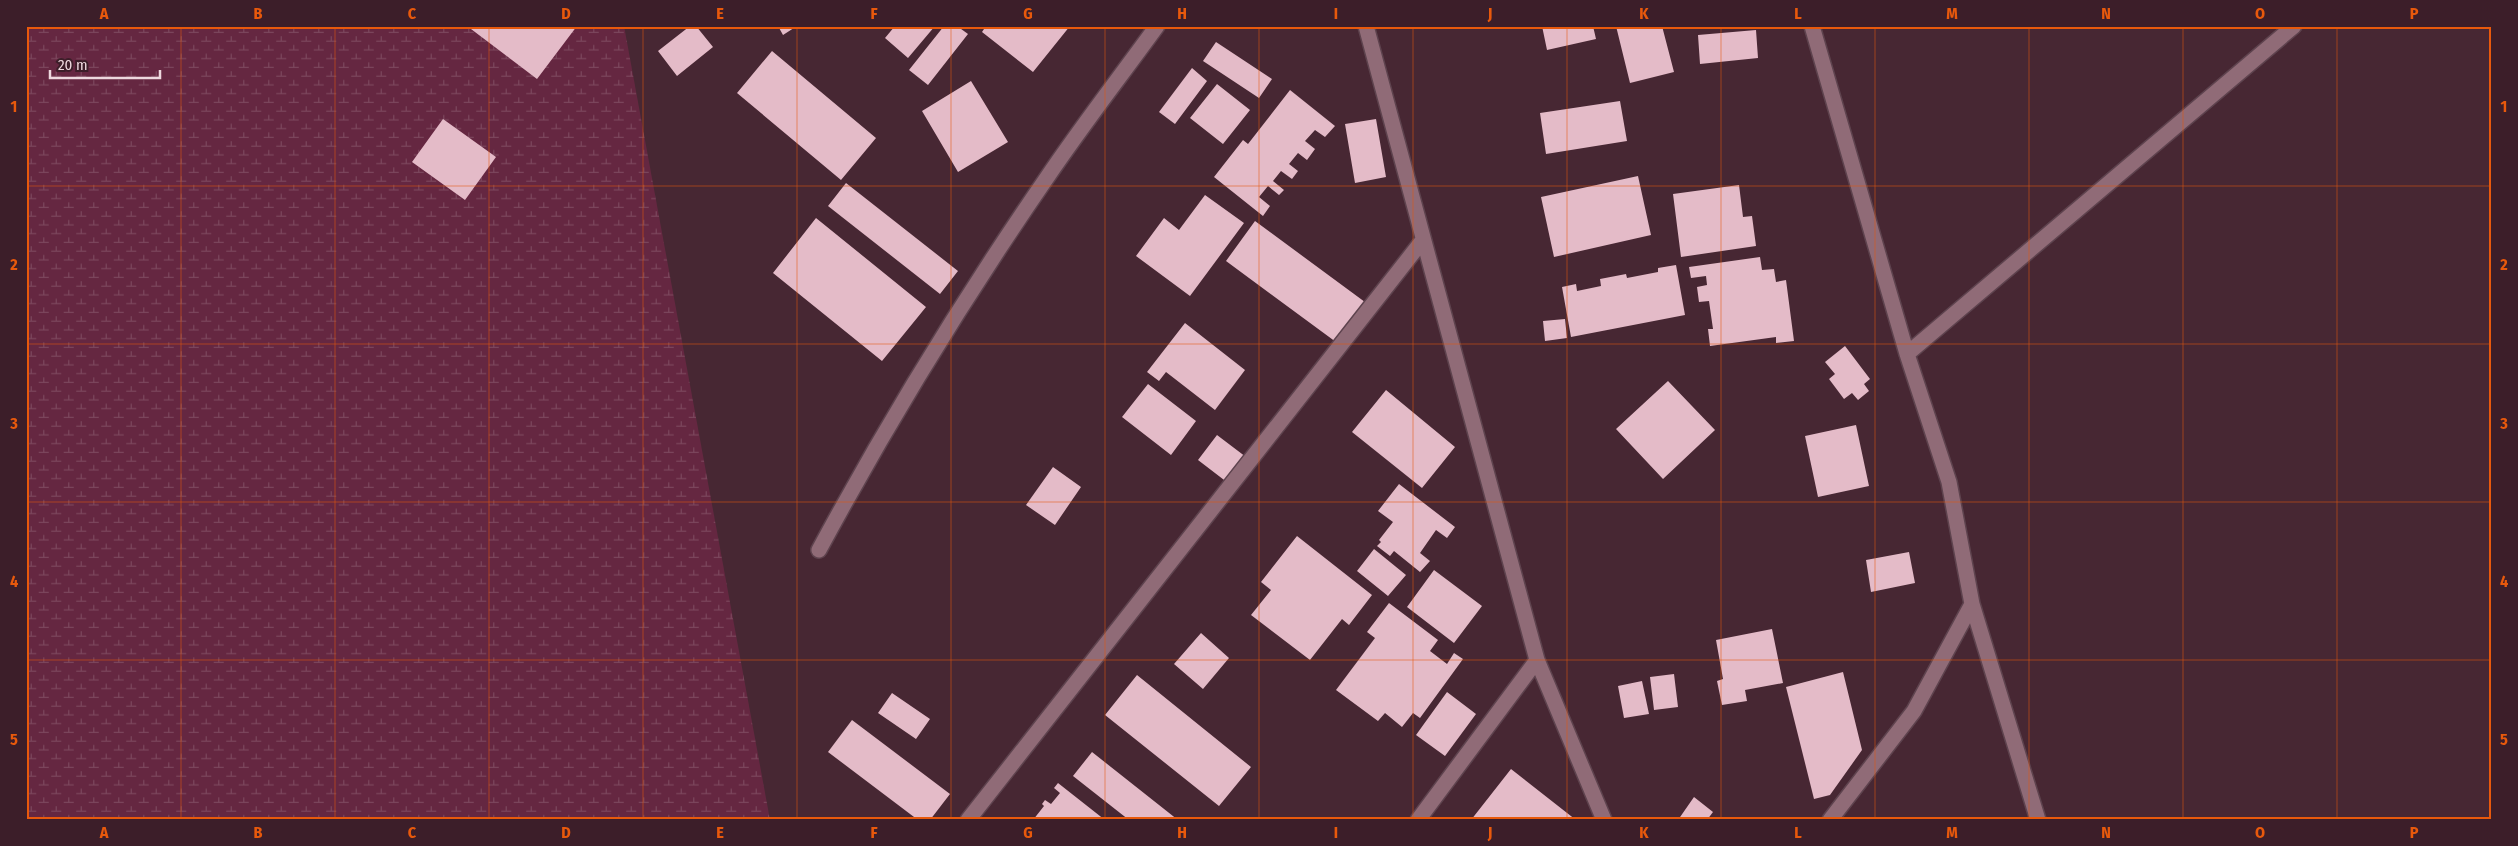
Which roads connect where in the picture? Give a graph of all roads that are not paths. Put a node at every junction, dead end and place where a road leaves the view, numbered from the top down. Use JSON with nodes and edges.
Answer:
{"nodes":[{"id":1,"x":1157,"y":26,"type":"edge"},
{"id":2,"x":1366,"y":26,"type":"edge"},
{"id":3,"x":1812,"y":26,"type":"edge"},
{"id":4,"x":2294,"y":26,"type":"edge"},
{"id":5,"x":1423,"y":240,"type":"junction"},
{"id":6,"x":1908,"y":354,"type":"junction"},
{"id":7,"x":820,"y":550,"type":"dead end"},
{"id":8,"x":1972,"y":604,"type":"junction"},
{"id":9,"x":1537,"y":660,"type":"junction"},
{"id":10,"x":968,"y":820,"type":"edge"},
{"id":11,"x":1418,"y":820,"type":"edge"},
{"id":12,"x":1604,"y":820,"type":"edge"},
{"id":13,"x":1830,"y":820,"type":"edge"},
{"id":14,"x":2038,"y":820,"type":"edge"}],
"edges":[{"from":1,"to":7,"type":"street"},
{"from":2,"to":5,"type":"street"},
{"from":3,"to":6,"type":"street"},
{"from":4,"to":6,"type":"street"},
{"from":5,"to":9,"type":"street"},
{"from":5,"to":10,"type":"street"},
{"from":6,"to":8,"type":"street"},
{"from":8,"to":13,"type":"street"},
{"from":8,"to":14,"type":"street"},
{"from":9,"to":11,"type":"street"},
{"from":9,"to":12,"type":"street"}]}
